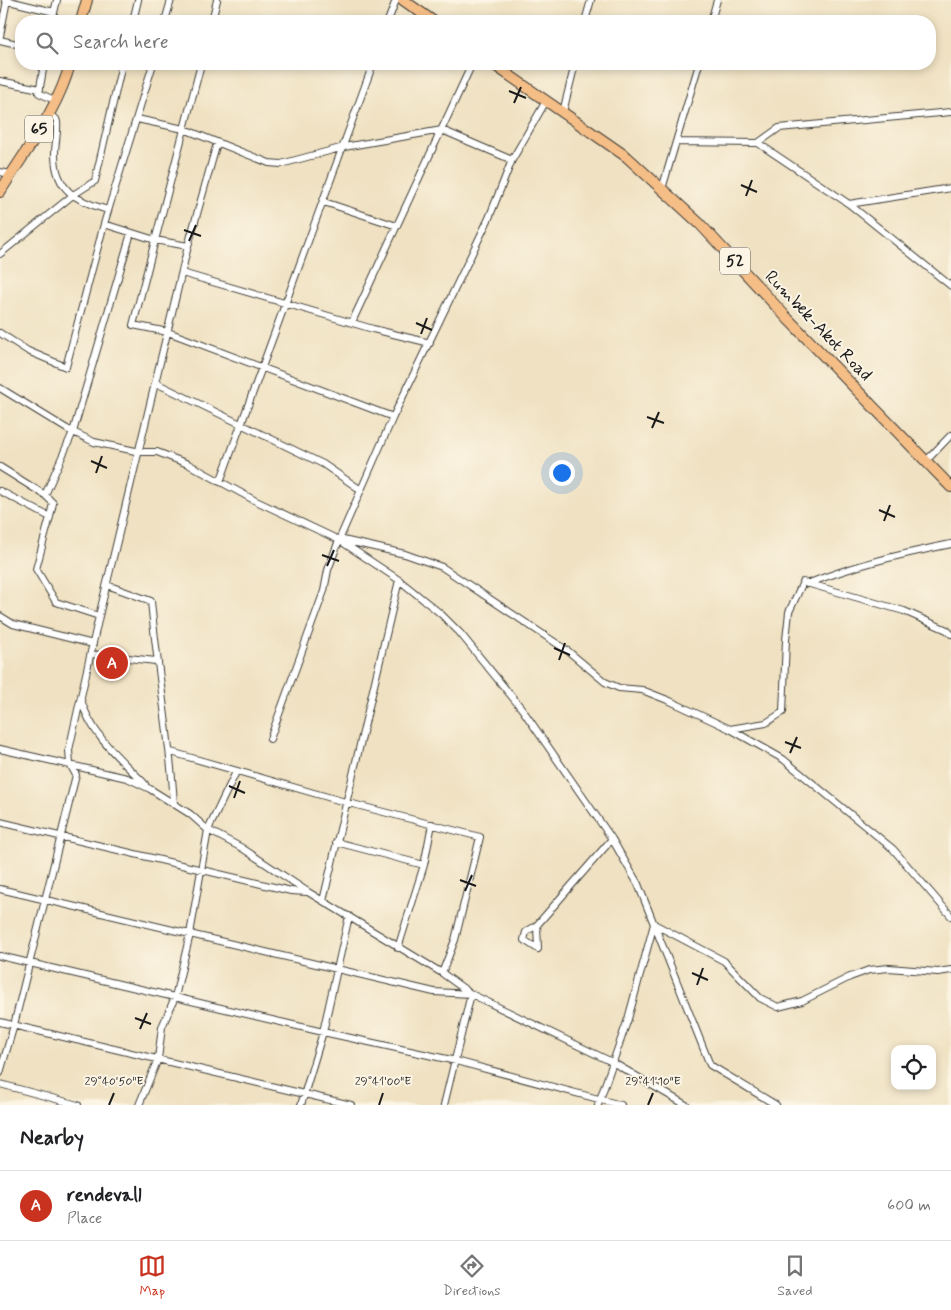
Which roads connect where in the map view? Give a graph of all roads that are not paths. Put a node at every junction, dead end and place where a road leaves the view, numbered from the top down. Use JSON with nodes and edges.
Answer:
{"nodes":[{"id":1,"x":6,"y":0,"type":"edge"},
{"id":2,"x":57,"y":0,"type":"edge"},
{"id":3,"x":87,"y":0,"type":"edge"},
{"id":4,"x":138,"y":0,"type":"edge"},
{"id":5,"x":171,"y":0,"type":"edge"},
{"id":6,"x":217,"y":0,"type":"edge"},
{"id":7,"x":396,"y":0,"type":"edge"},
{"id":8,"x":403,"y":0,"type":"edge"},
{"id":9,"x":591,"y":0,"type":"edge"},
{"id":10,"x":717,"y":0,"type":"edge"},
{"id":11,"x":54,"y":12,"type":"junction"},
{"id":12,"x":53,"y":15,"type":"edge"},
{"id":13,"x":83,"y":15,"type":"edge"},
{"id":14,"x":134,"y":15,"type":"edge"},
{"id":15,"x":167,"y":15,"type":"edge"},
{"id":16,"x":213,"y":15,"type":"edge"},
{"id":17,"x":390,"y":15,"type":"edge"},
{"id":18,"x":424,"y":15,"type":"edge"},
{"id":19,"x":587,"y":15,"type":"edge"},
{"id":20,"x":713,"y":15,"type":"edge"},
{"id":21,"x":0,"y":36,"type":"edge"},
{"id":22,"x":0,"y":40,"type":"edge"},
{"id":23,"x":15,"y":44,"type":"edge"},
{"id":24,"x":43,"y":70,"type":"edge"},
{"id":25,"x":68,"y":70,"type":"edge"},
{"id":26,"x":121,"y":70,"type":"edge"},
{"id":27,"x":151,"y":70,"type":"edge"},
{"id":28,"x":199,"y":70,"type":"edge"},
{"id":29,"x":371,"y":70,"type":"edge"},
{"id":30,"x":469,"y":70,"type":"edge"},
{"id":31,"x":502,"y":70,"type":"edge"},
{"id":32,"x":574,"y":70,"type":"edge"},
{"id":33,"x":697,"y":70,"type":"edge"},
{"id":34,"x":0,"y":81,"type":"edge"},
{"id":35,"x":40,"y":89,"type":"junction"},
{"id":36,"x":56,"y":101,"type":"junction"},
{"id":37,"x":546,"y":101,"type":"junction"},
{"id":38,"x":563,"y":112,"type":"junction"},
{"id":39,"x":951,"y":112,"type":"edge"},
{"id":40,"x":48,"y":115,"type":"junction"},
{"id":41,"x":137,"y":119,"type":"junction"},
{"id":42,"x":184,"y":130,"type":"junction"},
{"id":43,"x":442,"y":130,"type":"junction"},
{"id":44,"x":676,"y":142,"type":"junction"},
{"id":45,"x":217,"y":143,"type":"junction"},
{"id":46,"x":758,"y":143,"type":"junction"},
{"id":47,"x":344,"y":147,"type":"junction"},
{"id":48,"x":512,"y":160,"type":"junction"},
{"id":49,"x":0,"y":172,"type":"edge"},
{"id":50,"x":11,"y":174,"type":"junction"},
{"id":51,"x":951,"y":188,"type":"edge"},
{"id":52,"x":662,"y":189,"type":"junction"},
{"id":53,"x":0,"y":192,"type":"edge"},
{"id":54,"x":73,"y":195,"type":"junction"},
{"id":55,"x":324,"y":202,"type":"junction"},
{"id":56,"x":849,"y":204,"type":"junction"},
{"id":57,"x":108,"y":210,"type":"junction"},
{"id":58,"x":104,"y":224,"type":"junction"},
{"id":59,"x":397,"y":226,"type":"junction"},
{"id":60,"x":131,"y":233,"type":"junction"},
{"id":61,"x":155,"y":240,"type":"junction"},
{"id":62,"x":188,"y":246,"type":"junction"},
{"id":63,"x":0,"y":254,"type":"edge"},
{"id":64,"x":182,"y":272,"type":"junction"},
{"id":65,"x":951,"y":286,"type":"edge"},
{"id":66,"x":287,"y":302,"type":"junction"},
{"id":67,"x":352,"y":322,"type":"junction"},
{"id":68,"x":168,"y":332,"type":"junction"},
{"id":69,"x":0,"y":333,"type":"edge"},
{"id":70,"x":430,"y":343,"type":"junction"},
{"id":71,"x":263,"y":367,"type":"junction"},
{"id":72,"x":156,"y":383,"type":"junction"},
{"id":73,"x":0,"y":388,"type":"edge"},
{"id":74,"x":393,"y":417,"type":"junction"},
{"id":75,"x":242,"y":424,"type":"junction"},
{"id":76,"x":73,"y":432,"type":"junction"},
{"id":77,"x":951,"y":435,"type":"edge"},
{"id":78,"x":140,"y":452,"type":"junction"},
{"id":79,"x":926,"y":461,"type":"junction"},
{"id":80,"x":0,"y":467,"type":"edge"},
{"id":81,"x":220,"y":482,"type":"junction"},
{"id":82,"x":951,"y":487,"type":"edge"},
{"id":83,"x":361,"y":490,"type":"junction"},
{"id":84,"x":0,"y":491,"type":"edge"},
{"id":85,"x":45,"y":495,"type":"junction"},
{"id":86,"x":50,"y":517,"type":"junction"},
{"id":87,"x":340,"y":540,"type":"junction"},
{"id":88,"x":951,"y":544,"type":"edge"},
{"id":89,"x":399,"y":580,"type":"junction"},
{"id":90,"x":807,"y":584,"type":"junction"},
{"id":91,"x":107,"y":585,"type":"junction"},
{"id":92,"x":0,"y":616,"type":"edge"},
{"id":93,"x":99,"y":616,"type":"junction"},
{"id":94,"x":951,"y":634,"type":"edge"},
{"id":95,"x":93,"y":644,"type":"junction"},
{"id":96,"x":91,"y":654,"type":"junction"},
{"id":97,"x":156,"y":661,"type":"junction"},
{"id":98,"x":80,"y":699,"type":"junction"},
{"id":99,"x":730,"y":729,"type":"junction"},
{"id":100,"x":270,"y":739,"type":"dead end"},
{"id":101,"x":0,"y":749,"type":"edge"},
{"id":102,"x":171,"y":752,"type":"junction"},
{"id":103,"x":70,"y":764,"type":"junction"},
{"id":104,"x":236,"y":772,"type":"junction"},
{"id":105,"x":150,"y":790,"type":"junction"},
{"id":106,"x":345,"y":802,"type":"junction"},
{"id":107,"x":174,"y":804,"type":"junction"},
{"id":108,"x":0,"y":822,"type":"edge"},
{"id":109,"x":432,"y":824,"type":"junction"},
{"id":110,"x":208,"y":830,"type":"junction"},
{"id":111,"x":61,"y":835,"type":"junction"},
{"id":112,"x":612,"y":839,"type":"junction"},
{"id":113,"x":336,"y":842,"type":"junction"},
{"id":114,"x":424,"y":865,"type":"junction"},
{"id":115,"x":201,"y":869,"type":"junction"},
{"id":116,"x":0,"y":889,"type":"edge"},
{"id":117,"x":308,"y":892,"type":"junction"},
{"id":118,"x":45,"y":899,"type":"junction"},
{"id":119,"x":324,"y":901,"type":"junction"},
{"id":120,"x":349,"y":916,"type":"junction"},
{"id":121,"x":951,"y":916,"type":"edge"},
{"id":122,"x":654,"y":924,"type":"junction"},
{"id":123,"x":537,"y":925,"type":"dead end"},
{"id":124,"x":190,"y":934,"type":"junction"},
{"id":125,"x":398,"y":948,"type":"junction"},
{"id":126,"x":0,"y":956,"type":"edge"},
{"id":127,"x":30,"y":961,"type":"junction"},
{"id":128,"x":338,"y":969,"type":"junction"},
{"id":129,"x":951,"y":970,"type":"edge"},
{"id":130,"x":442,"y":973,"type":"junction"},
{"id":131,"x":471,"y":994,"type":"junction"},
{"id":132,"x":175,"y":997,"type":"junction"},
{"id":133,"x":0,"y":1022,"type":"edge"},
{"id":134,"x":14,"y":1025,"type":"junction"},
{"id":135,"x":323,"y":1032,"type":"junction"},
{"id":136,"x":158,"y":1059,"type":"junction"},
{"id":137,"x":456,"y":1060,"type":"junction"},
{"id":138,"x":612,"y":1062,"type":"junction"},
{"id":139,"x":0,"y":1073,"type":"edge"},
{"id":140,"x":0,"y":1084,"type":"edge"},
{"id":141,"x":304,"y":1093,"type":"junction"},
{"id":142,"x":598,"y":1102,"type":"edge"},
{"id":143,"x":78,"y":1105,"type":"edge"},
{"id":144,"x":139,"y":1105,"type":"edge"},
{"id":145,"x":301,"y":1105,"type":"edge"},
{"id":146,"x":351,"y":1105,"type":"edge"},
{"id":147,"x":444,"y":1105,"type":"edge"},
{"id":148,"x":621,"y":1105,"type":"edge"},
{"id":149,"x":686,"y":1105,"type":"edge"},
{"id":150,"x":776,"y":1105,"type":"edge"}],
"edges":[{"from":1,"to":11,"type":"street"},
{"from":1,"to":21,"type":"street"},
{"from":2,"to":11,"type":"street"},
{"from":3,"to":13,"type":"main road"},
{"from":4,"to":14,"type":"street"},
{"from":5,"to":15,"type":"street"},
{"from":6,"to":16,"type":"street"},
{"from":7,"to":17,"type":"street"},
{"from":8,"to":18,"type":"main road"},
{"from":9,"to":19,"type":"street"},
{"from":10,"to":20,"type":"street"},
{"from":11,"to":12,"type":"street"},
{"from":22,"to":23,"type":"street"},
{"from":24,"to":35,"type":"street"},
{"from":25,"to":36,"type":"main road","number":"65"},
{"from":26,"to":54,"type":"street"},
{"from":27,"to":41,"type":"street"},
{"from":28,"to":42,"type":"street"},
{"from":29,"to":47,"type":"street"},
{"from":30,"to":43,"type":"street"},
{"from":31,"to":37,"type":"main road","name":"Rumbek-Akot Road","number":"52"},
{"from":32,"to":38,"type":"street"},
{"from":33,"to":44,"type":"street"},
{"from":34,"to":35,"type":"street"},
{"from":35,"to":36,"type":"street"},
{"from":36,"to":40,"type":"main road","number":"65"},
{"from":37,"to":38,"type":"main road","name":"Rumbek-Akot Road","number":"52"},
{"from":37,"to":48,"type":"street"},
{"from":38,"to":52,"type":"main road","name":"Rumbek-Akot Road","number":"52"},
{"from":39,"to":46,"type":"street"},
{"from":40,"to":50,"type":"main road","number":"65"},
{"from":40,"to":54,"type":"street"},
{"from":41,"to":42,"type":"street"},
{"from":41,"to":57,"type":"street"},
{"from":42,"to":45,"type":"street"},
{"from":42,"to":61,"type":"street"},
{"from":43,"to":47,"type":"street"},
{"from":43,"to":48,"type":"street"},
{"from":43,"to":59,"type":"street"},
{"from":44,"to":46,"type":"street"},
{"from":44,"to":52,"type":"street"},
{"from":45,"to":47,"type":"street"},
{"from":45,"to":62,"type":"street"},
{"from":46,"to":56,"type":"street"},
{"from":47,"to":55,"type":"street"},
{"from":48,"to":70,"type":"street"},
{"from":49,"to":50,"type":"street"},
{"from":50,"to":53,"type":"main road","number":"65"},
{"from":51,"to":56,"type":"street"},
{"from":52,"to":79,"type":"main road","name":"Rumbek-Akot Road","number":"52"},
{"from":54,"to":57,"type":"street"},
{"from":54,"to":63,"type":"street"},
{"from":55,"to":59,"type":"street"},
{"from":55,"to":66,"type":"street"},
{"from":56,"to":65,"type":"street"},
{"from":57,"to":58,"type":"street"},
{"from":58,"to":60,"type":"street"},
{"from":58,"to":69,"type":"street"},
{"from":59,"to":67,"type":"street"},
{"from":60,"to":61,"type":"street"},
{"from":60,"to":76,"type":"street"},
{"from":61,"to":62,"type":"street"},
{"from":61,"to":68,"type":"street"},
{"from":62,"to":64,"type":"street"},
{"from":64,"to":66,"type":"street"},
{"from":64,"to":68,"type":"street"},
{"from":66,"to":67,"type":"street"},
{"from":66,"to":71,"type":"street"},
{"from":67,"to":70,"type":"street"},
{"from":68,"to":71,"type":"street"},
{"from":68,"to":72,"type":"street"},
{"from":70,"to":74,"type":"street"},
{"from":71,"to":74,"type":"street"},
{"from":71,"to":75,"type":"street"},
{"from":72,"to":75,"type":"street"},
{"from":72,"to":78,"type":"street"},
{"from":73,"to":76,"type":"street"},
{"from":74,"to":83,"type":"street"},
{"from":75,"to":81,"type":"street"},
{"from":75,"to":83,"type":"street"},
{"from":76,"to":78,"type":"street"},
{"from":76,"to":85,"type":"street"},
{"from":77,"to":79,"type":"street"},
{"from":78,"to":81,"type":"street"},
{"from":78,"to":91,"type":"street"},
{"from":79,"to":82,"type":"main road","name":"Rumbek-Akot Road","number":"52"},
{"from":80,"to":85,"type":"street"},
{"from":81,"to":87,"type":"street"},
{"from":83,"to":87,"type":"street"},
{"from":84,"to":86,"type":"street"},
{"from":85,"to":86,"type":"street"},
{"from":86,"to":93,"type":"street"},
{"from":87,"to":89,"type":"street"},
{"from":87,"to":99,"type":"street"},
{"from":87,"to":100,"type":"street"},
{"from":88,"to":90,"type":"street"},
{"from":89,"to":106,"type":"street"},
{"from":89,"to":112,"type":"street"},
{"from":90,"to":94,"type":"street"},
{"from":90,"to":99,"type":"street"},
{"from":91,"to":93,"type":"street"},
{"from":91,"to":97,"type":"street"},
{"from":92,"to":95,"type":"street"},
{"from":93,"to":95,"type":"street"},
{"from":95,"to":96,"type":"street"},
{"from":96,"to":97,"type":"street"},
{"from":96,"to":98,"type":"street"},
{"from":97,"to":102,"type":"street"},
{"from":98,"to":103,"type":"street"},
{"from":98,"to":105,"type":"street"},
{"from":99,"to":121,"type":"street"},
{"from":101,"to":103,"type":"street"},
{"from":102,"to":104,"type":"street"},
{"from":102,"to":107,"type":"street"},
{"from":103,"to":105,"type":"street"},
{"from":103,"to":111,"type":"street"},
{"from":104,"to":106,"type":"street"},
{"from":104,"to":110,"type":"street"},
{"from":105,"to":107,"type":"street"},
{"from":106,"to":109,"type":"street"},
{"from":106,"to":113,"type":"street"},
{"from":107,"to":110,"type":"street"},
{"from":108,"to":111,"type":"street"},
{"from":109,"to":114,"type":"street"},
{"from":109,"to":130,"type":"street"},
{"from":110,"to":115,"type":"street"},
{"from":110,"to":117,"type":"street"},
{"from":111,"to":115,"type":"street"},
{"from":111,"to":118,"type":"street"},
{"from":112,"to":122,"type":"street"},
{"from":112,"to":123,"type":"street"},
{"from":113,"to":114,"type":"street"},
{"from":113,"to":119,"type":"street"},
{"from":114,"to":125,"type":"street"},
{"from":115,"to":117,"type":"street"},
{"from":115,"to":124,"type":"street"},
{"from":116,"to":118,"type":"street"},
{"from":117,"to":119,"type":"street"},
{"from":118,"to":124,"type":"street"},
{"from":118,"to":127,"type":"street"},
{"from":119,"to":120,"type":"street"},
{"from":120,"to":125,"type":"street"},
{"from":120,"to":128,"type":"street"},
{"from":122,"to":129,"type":"street"},
{"from":122,"to":138,"type":"street"},
{"from":122,"to":150,"type":"street"},
{"from":124,"to":128,"type":"street"},
{"from":124,"to":132,"type":"street"},
{"from":125,"to":130,"type":"street"},
{"from":126,"to":127,"type":"street"},
{"from":127,"to":132,"type":"street"},
{"from":127,"to":134,"type":"street"},
{"from":128,"to":131,"type":"street"},
{"from":128,"to":135,"type":"street"},
{"from":130,"to":131,"type":"street"},
{"from":131,"to":137,"type":"street"},
{"from":131,"to":138,"type":"street"},
{"from":132,"to":135,"type":"street"},
{"from":132,"to":136,"type":"street"},
{"from":133,"to":134,"type":"street"},
{"from":134,"to":136,"type":"street"},
{"from":134,"to":139,"type":"street"},
{"from":135,"to":137,"type":"street"},
{"from":135,"to":141,"type":"street"},
{"from":136,"to":141,"type":"street"},
{"from":136,"to":144,"type":"street"},
{"from":137,"to":142,"type":"street"},
{"from":137,"to":147,"type":"street"},
{"from":138,"to":142,"type":"street"},
{"from":138,"to":149,"type":"street"},
{"from":140,"to":143,"type":"street"},
{"from":141,"to":145,"type":"street"},
{"from":141,"to":146,"type":"street"},
{"from":142,"to":148,"type":"street"}]}
